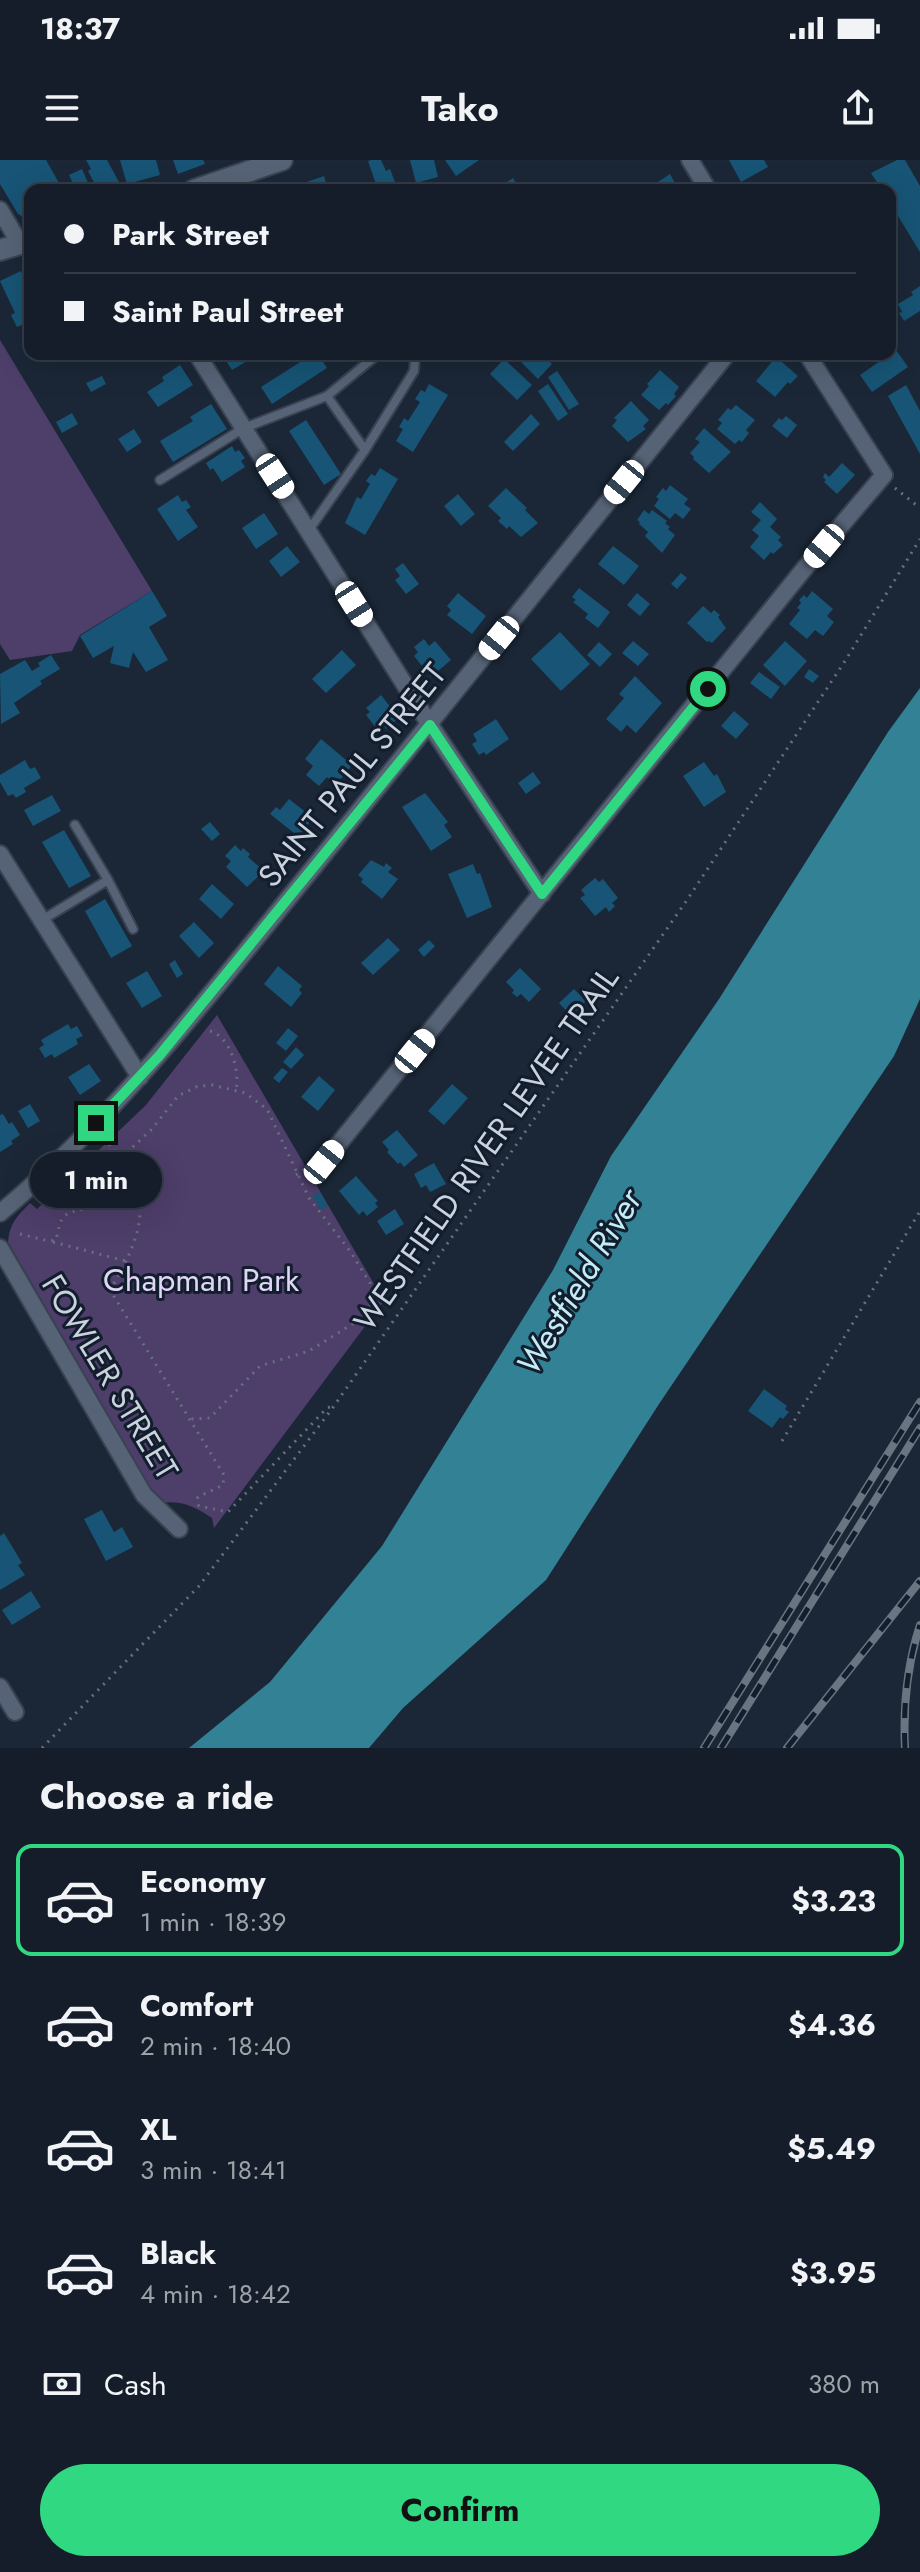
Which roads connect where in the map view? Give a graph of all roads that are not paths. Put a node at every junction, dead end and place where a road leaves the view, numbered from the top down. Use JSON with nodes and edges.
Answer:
{"nodes":[{"id":1,"x":282,"y":160,"type":"edge"},
{"id":2,"x":690,"y":160,"type":"edge"},
{"id":3,"x":243,"y":166,"type":"edge"},
{"id":4,"x":206,"y":184,"type":"edge"},
{"id":5,"x":704,"y":184,"type":"edge"},
{"id":6,"x":0,"y":210,"type":"edge"},
{"id":7,"x":17,"y":245,"type":"edge"},
{"id":8,"x":201,"y":360,"type":"edge"},
{"id":9,"x":371,"y":360,"type":"edge"},
{"id":10,"x":415,"y":360,"type":"edge"},
{"id":11,"x":722,"y":360,"type":"edge"},
{"id":12,"x":811,"y":360,"type":"edge"},
{"id":13,"x":327,"y":396,"type":"junction"},
{"id":14,"x":244,"y":428,"type":"junction"},
{"id":15,"x":365,"y":450,"type":"junction"},
{"id":16,"x":160,"y":480,"type":"dead end"},
{"id":17,"x":309,"y":530,"type":"junction"},
{"id":18,"x":430,"y":725,"type":"junction"},
{"id":19,"x":75,"y":825,"type":"dead end"},
{"id":20,"x":0,"y":854,"type":"edge"},
{"id":21,"x":108,"y":880,"type":"junction"},
{"id":22,"x":542,"y":894,"type":"junction"},
{"id":23,"x":41,"y":921,"type":"junction"},
{"id":24,"x":133,"y":929,"type":"dead end"},
{"id":25,"x":140,"y":1077,"type":"junction"},
{"id":26,"x":324,"y":1162,"type":"dead end"},
{"id":27,"x":0,"y":1213,"type":"edge"},
{"id":28,"x":0,"y":1248,"type":"edge"},
{"id":29,"x":179,"y":1529,"type":"dead end"},
{"id":30,"x":0,"y":1687,"type":"edge"},
{"id":31,"x":15,"y":1712,"type":"dead end"}],
"edges":[{"from":1,"to":3,"type":"street"},
{"from":2,"to":5,"type":"street"},
{"from":3,"to":4,"type":"street"},
{"from":6,"to":7,"type":"street"},
{"from":8,"to":14,"type":"street"},
{"from":9,"to":13,"type":"lane"},
{"from":10,"to":15,"type":"lane"},
{"from":11,"to":18,"type":"street","name":"SAINT PAUL STREET"},
{"from":12,"to":22,"type":"street"},
{"from":13,"to":14,"type":"lane"},
{"from":13,"to":15,"type":"lane"},
{"from":14,"to":16,"type":"lane"},
{"from":14,"to":17,"type":"street"},
{"from":15,"to":17,"type":"lane"},
{"from":17,"to":18,"type":"street"},
{"from":18,"to":22,"type":"street"},
{"from":18,"to":25,"type":"street","name":"SAINT PAUL STREET"},
{"from":19,"to":21,"type":"lane"},
{"from":20,"to":23,"type":"street"},
{"from":21,"to":23,"type":"lane"},
{"from":21,"to":24,"type":"lane"},
{"from":22,"to":26,"type":"street"},
{"from":23,"to":25,"type":"street"},
{"from":25,"to":27,"type":"street","name":"SAINT PAUL STREET"},
{"from":28,"to":29,"type":"street","name":"FOWLER STREET"},
{"from":30,"to":31,"type":"street"}]}
